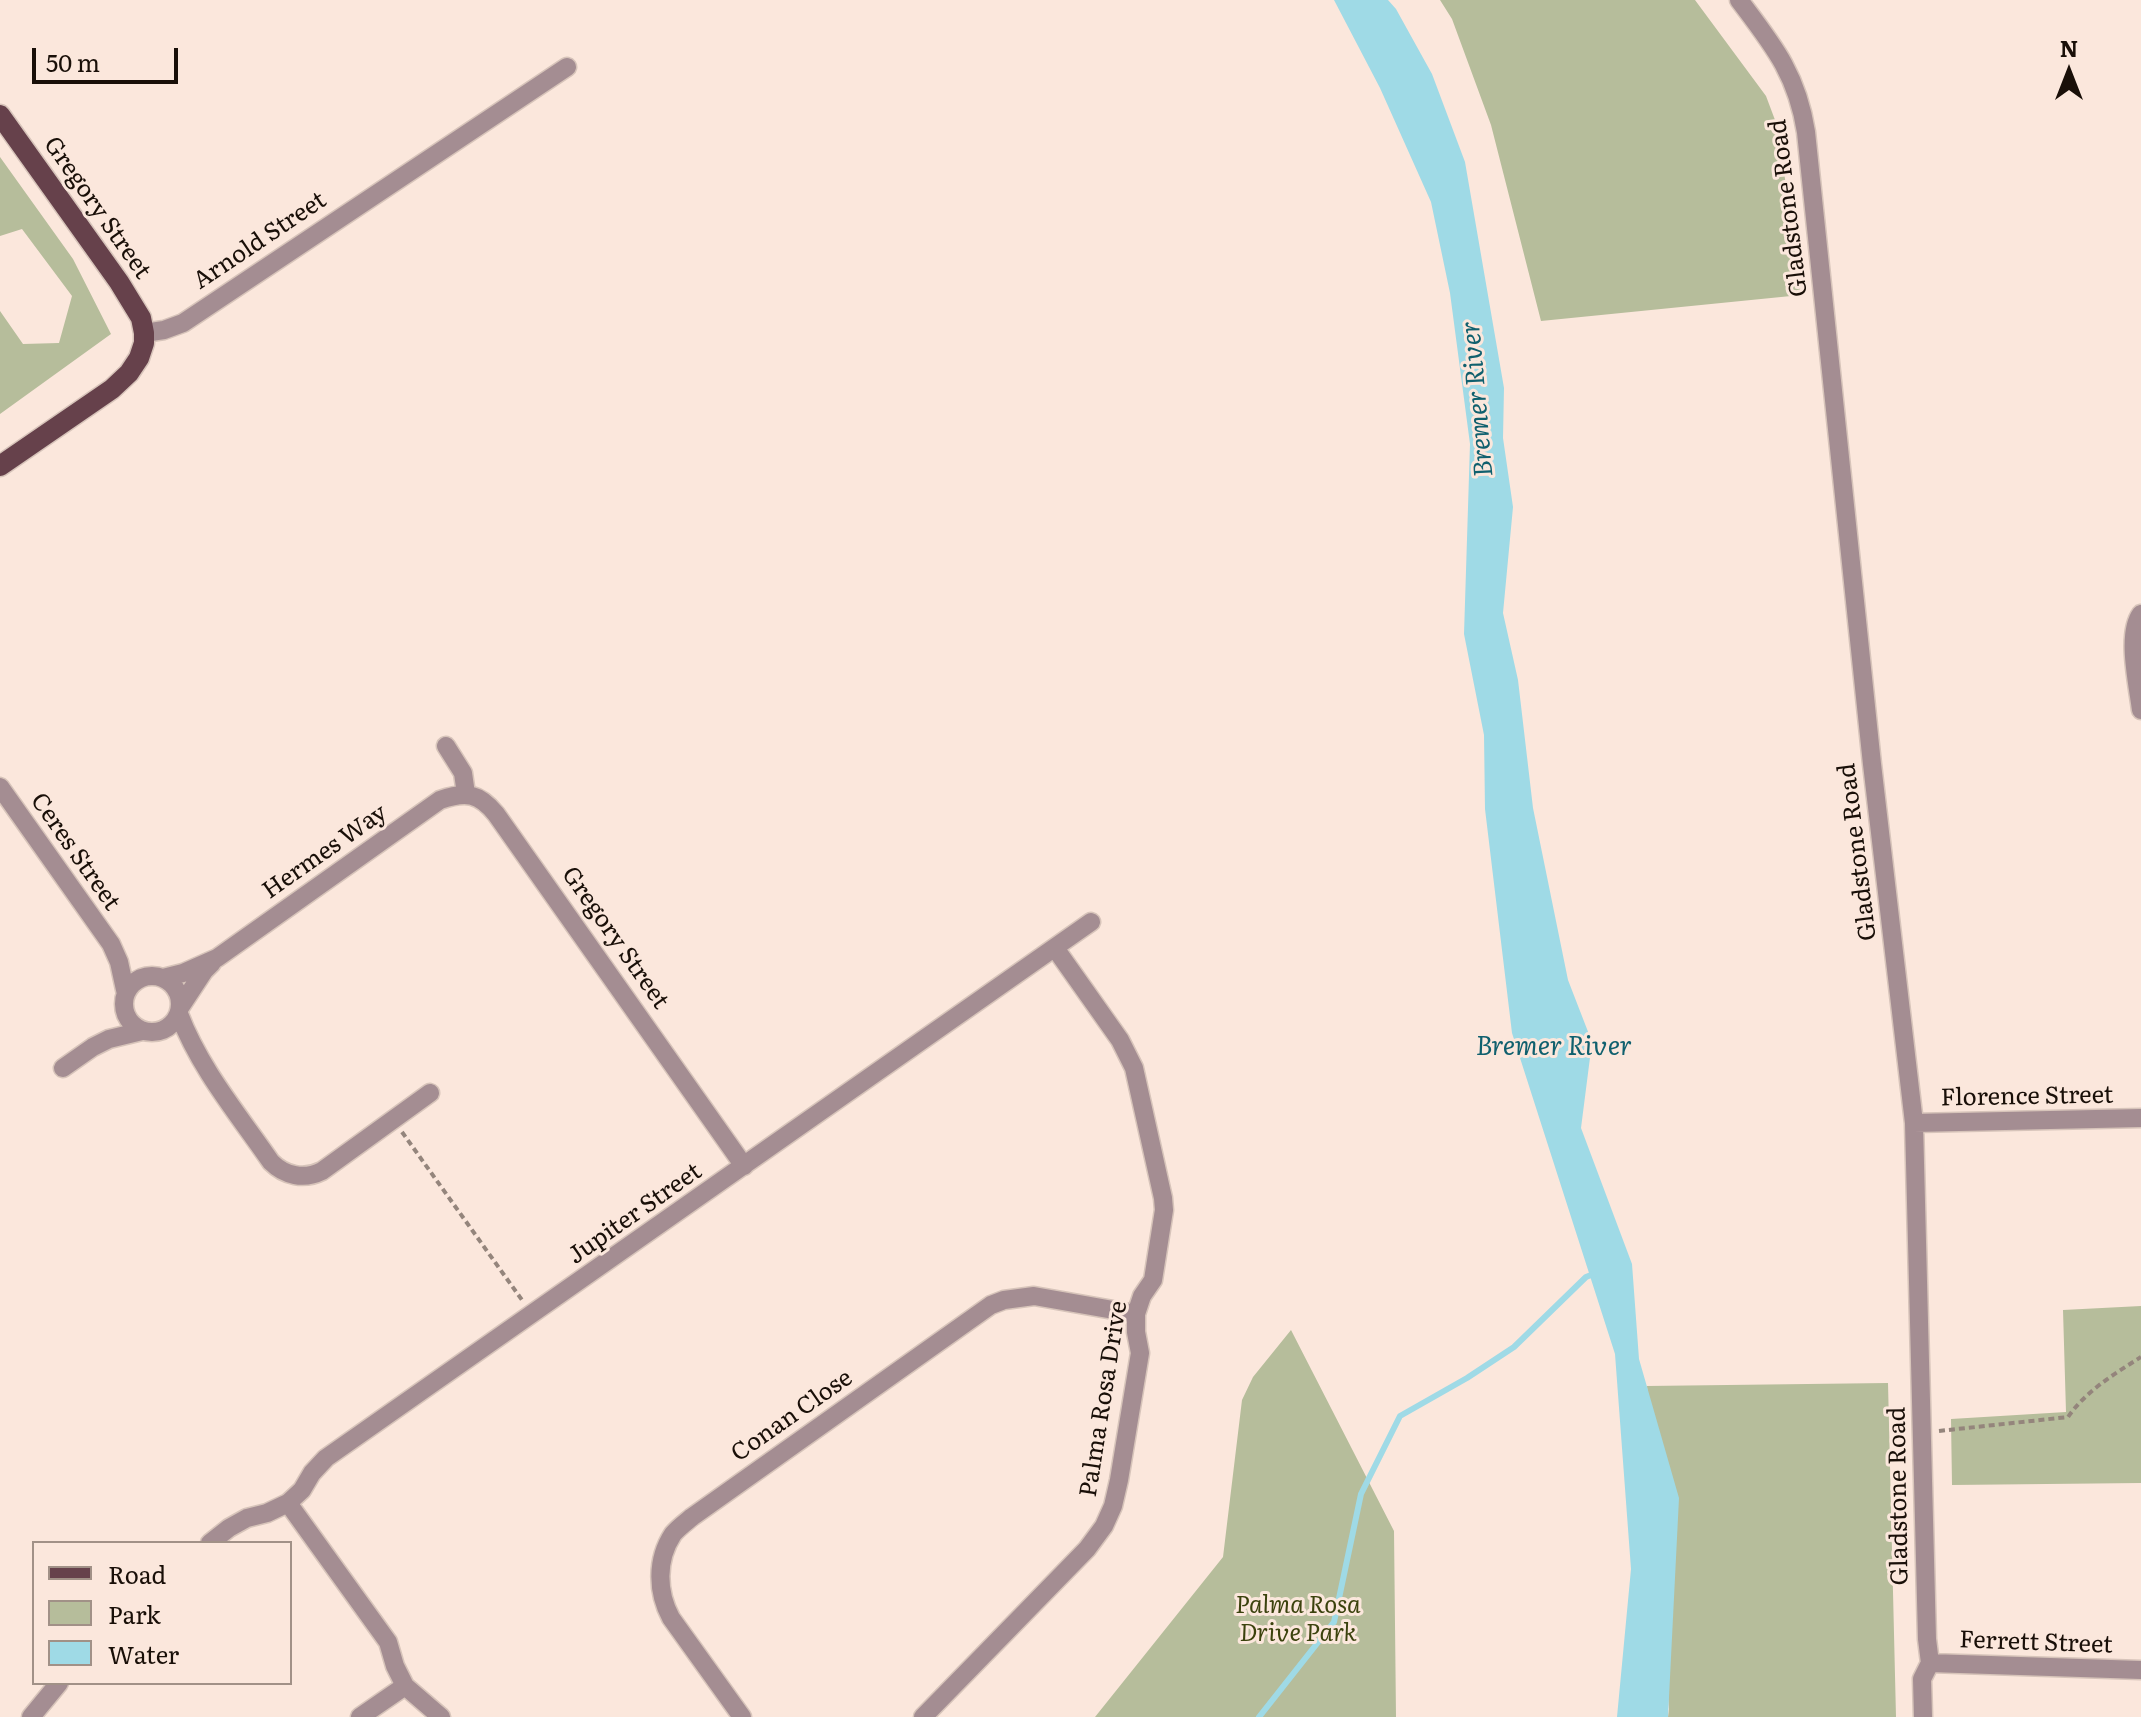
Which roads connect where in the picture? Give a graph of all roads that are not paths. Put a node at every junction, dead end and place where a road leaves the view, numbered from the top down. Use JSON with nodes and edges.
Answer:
{"nodes":[{"id":1,"x":1739,"y":0,"type":"edge"},
{"id":2,"x":567,"y":67,"type":"dead end"},
{"id":3,"x":0,"y":115,"type":"edge"},
{"id":4,"x":144,"y":333,"type":"junction"},
{"id":5,"x":0,"y":466,"type":"edge"},
{"id":6,"x":2141,"y":614,"type":"edge"},
{"id":7,"x":2141,"y":710,"type":"edge"},
{"id":8,"x":446,"y":746,"type":"dead end"},
{"id":9,"x":0,"y":787,"type":"edge"},
{"id":10,"x":466,"y":794,"type":"junction"},
{"id":11,"x":1091,"y":922,"type":"dead end"},
{"id":12,"x":111,"y":944,"type":"junction"},
{"id":13,"x":1055,"y":948,"type":"junction"},
{"id":14,"x":217,"y":958,"type":"junction"},
{"id":15,"x":158,"y":977,"type":"junction"},
{"id":16,"x":125,"y":998,"type":"junction"},
{"id":17,"x":180,"y":1010,"type":"junction"},
{"id":18,"x":151,"y":1031,"type":"junction"},
{"id":19,"x":93,"y":1047,"type":"junction"},
{"id":20,"x":204,"y":1066,"type":"junction"},
{"id":21,"x":63,"y":1068,"type":"dead end"},
{"id":22,"x":430,"y":1093,"type":"dead end"},
{"id":23,"x":2141,"y":1118,"type":"edge"},
{"id":24,"x":1914,"y":1123,"type":"junction"},
{"id":25,"x":744,"y":1166,"type":"junction"},
{"id":26,"x":1136,"y":1314,"type":"junction"},
{"id":27,"x":288,"y":1503,"type":"junction"},
{"id":28,"x":213,"y":1541,"type":"edge"},
{"id":29,"x":1930,"y":1663,"type":"junction"},
{"id":30,"x":2141,"y":1670,"type":"edge"},
{"id":31,"x":57,"y":1685,"type":"edge"},
{"id":32,"x":405,"y":1686,"type":"junction"},
{"id":33,"x":31,"y":1717,"type":"edge"},
{"id":34,"x":360,"y":1717,"type":"edge"},
{"id":35,"x":441,"y":1717,"type":"edge"},
{"id":36,"x":742,"y":1717,"type":"edge"},
{"id":37,"x":923,"y":1717,"type":"edge"},
{"id":38,"x":1923,"y":1717,"type":"edge"}],
"edges":[{"from":1,"to":24,"type":"street","name":"Gladstone Road"},
{"from":2,"to":4,"type":"street","name":"Arnold Street"},
{"from":3,"to":4,"type":"main road","name":"Gregory Street"},
{"from":4,"to":5,"type":"main road"},
{"from":6,"to":7,"type":"street"},
{"from":8,"to":10,"type":"street"},
{"from":9,"to":12,"type":"street","name":"Ceres Street"},
{"from":10,"to":14,"type":"street","name":"Hermes Way"},
{"from":10,"to":25,"type":"street","name":"Gregory Street"},
{"from":11,"to":13,"type":"street","name":"Jupiter Street"},
{"from":12,"to":15,"type":"street","name":"Ceres Street"},
{"from":12,"to":16,"type":"street","name":"Ceres Street"},
{"from":13,"to":25,"type":"street","name":"Jupiter Street"},
{"from":13,"to":26,"type":"street","name":"Palma Rosa Drive"},
{"from":14,"to":15,"type":"street","name":"Hermes Way"},
{"from":14,"to":17,"type":"street","name":"Hermes Way"},
{"from":15,"to":16,"type":"street"},
{"from":15,"to":17,"type":"street"},
{"from":16,"to":18,"type":"street"},
{"from":16,"to":19,"type":"street"},
{"from":17,"to":18,"type":"street"},
{"from":17,"to":20,"type":"street"},
{"from":18,"to":19,"type":"street"},
{"from":18,"to":20,"type":"street"},
{"from":19,"to":21,"type":"street"},
{"from":20,"to":22,"type":"street"},
{"from":23,"to":24,"type":"street","name":"Florence Street"},
{"from":24,"to":29,"type":"street","name":"Gladstone Road"},
{"from":25,"to":27,"type":"street","name":"Jupiter Street"},
{"from":26,"to":36,"type":"street","name":"Conan Close"},
{"from":26,"to":37,"type":"street","name":"Palma Rosa Drive"},
{"from":27,"to":28,"type":"street"},
{"from":27,"to":32,"type":"street"},
{"from":29,"to":30,"type":"street","name":"Ferrett Street"},
{"from":29,"to":38,"type":"street","name":"Gladstone Road"},
{"from":31,"to":33,"type":"street"},
{"from":32,"to":34,"type":"street"},
{"from":32,"to":35,"type":"street"}]}
